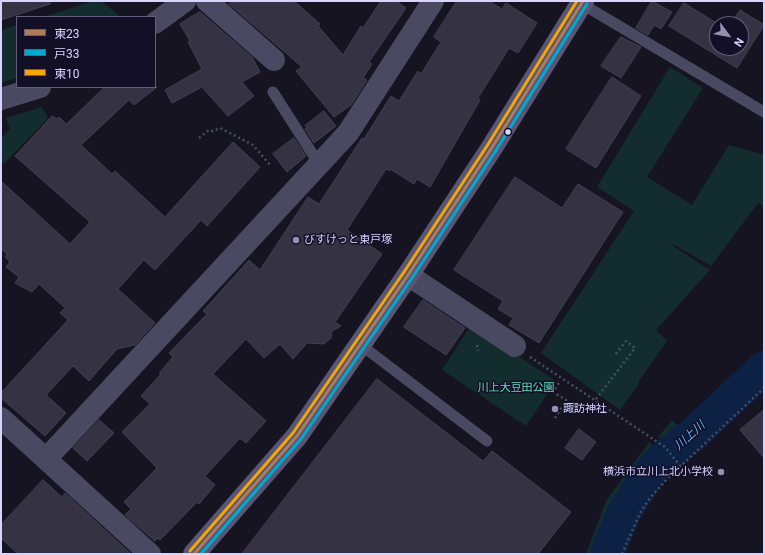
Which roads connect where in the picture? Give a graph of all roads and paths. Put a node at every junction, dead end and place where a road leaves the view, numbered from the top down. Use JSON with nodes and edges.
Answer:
{"nodes":[{"id":1,"x":185,"y":1,"type":"edge"},
{"id":2,"x":207,"y":1,"type":"edge"},
{"id":3,"x":434,"y":1,"type":"edge"},
{"id":4,"x":583,"y":2,"type":"edge"},
{"id":5,"x":156,"y":22,"type":"edge"},
{"id":6,"x":274,"y":60,"type":"dead end"},
{"id":7,"x":37,"y":88,"type":"edge"},
{"id":8,"x":273,"y":92,"type":"dead end"},
{"id":9,"x":1,"y":99,"type":"edge"},
{"id":10,"x":764,"y":112,"type":"edge"},
{"id":11,"x":199,"y":138,"type":"dead end"},
{"id":12,"x":319,"y":164,"type":"junction"},
{"id":13,"x":270,"y":165,"type":"dead end"},
{"id":14,"x":408,"y":275,"type":"junction"},
{"id":15,"x":361,"y":345,"type":"junction"},
{"id":16,"x":515,"y":346,"type":"joint"},
{"id":17,"x":615,"y":355,"type":"dead end"},
{"id":18,"x":559,"y":383,"type":"dead end"},
{"id":19,"x":764,"y":388,"type":"edge"},
{"id":20,"x":596,"y":399,"type":"junction"},
{"id":21,"x":1,"y":418,"type":"edge"},
{"id":22,"x":555,"y":418,"type":"dead end"},
{"id":23,"x":487,"y":441,"type":"dead end"},
{"id":24,"x":46,"y":459,"type":"junction"},
{"id":25,"x":681,"y":466,"type":"junction"},
{"id":26,"x":698,"y":471,"type":"dead end"},
{"id":27,"x":150,"y":554,"type":"edge"},
{"id":28,"x":194,"y":554,"type":"edge"},
{"id":29,"x":622,"y":554,"type":"edge"}],
"edges":[{"from":1,"to":5,"type":"street"},
{"from":2,"to":6,"type":"street"},
{"from":3,"to":12,"type":"street"},
{"from":4,"to":10,"type":"lane"},
{"from":4,"to":14,"type":"main road"},
{"from":7,"to":9,"type":"street"},
{"from":8,"to":12,"type":"lane"},
{"from":11,"to":13,"type":"path"},
{"from":12,"to":24,"type":"street"},
{"from":14,"to":15,"type":"main road"},
{"from":14,"to":16,"type":"street"},
{"from":15,"to":23,"type":"lane"},
{"from":15,"to":28,"type":"main road"},
{"from":16,"to":20,"type":"path"},
{"from":17,"to":20,"type":"path"},
{"from":18,"to":22,"type":"path"},
{"from":19,"to":25,"type":"path"},
{"from":20,"to":25,"type":"path"},
{"from":21,"to":24,"type":"street"},
{"from":24,"to":27,"type":"street"},
{"from":25,"to":26,"type":"path"},
{"from":25,"to":29,"type":"path"}]}
